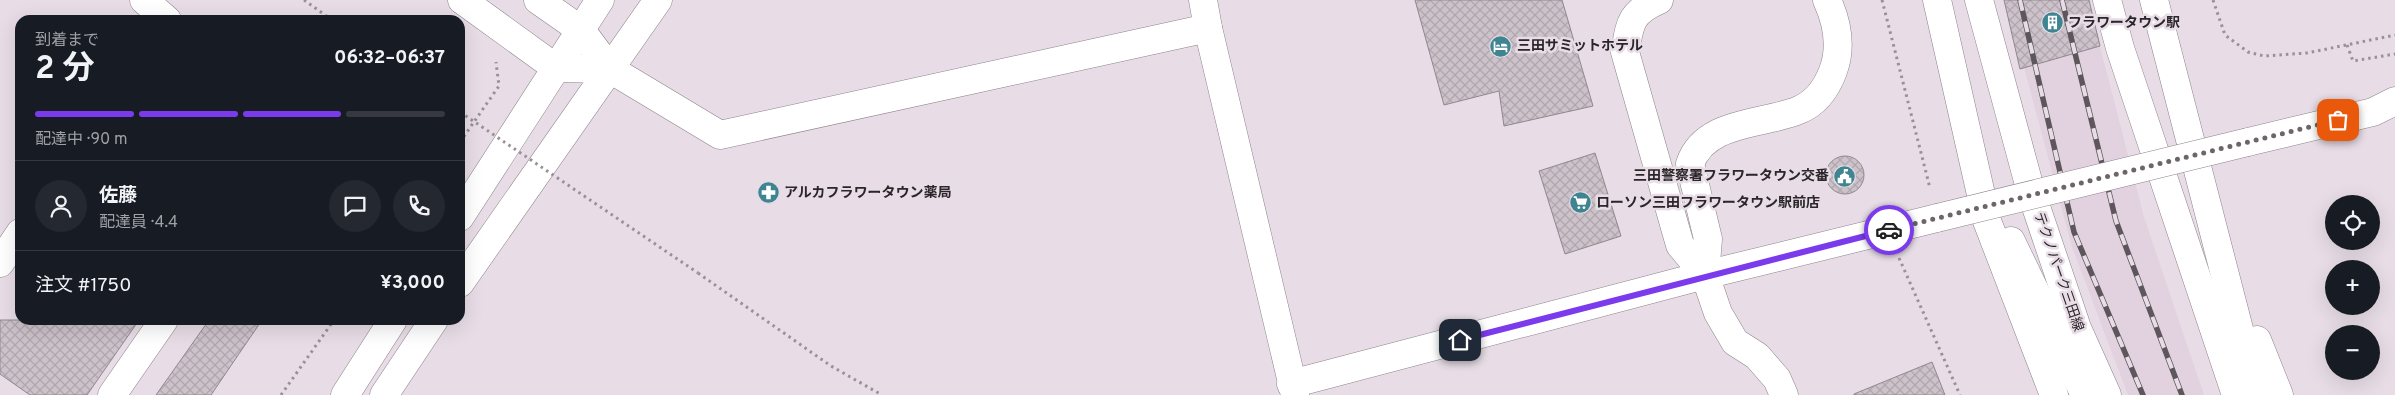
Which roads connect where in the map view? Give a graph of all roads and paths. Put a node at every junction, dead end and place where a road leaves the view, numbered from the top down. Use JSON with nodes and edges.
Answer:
{"nodes":[{"id":1,"x":304,"y":0,"type":"edge"},
{"id":2,"x":462,"y":0,"type":"edge"},
{"id":3,"x":538,"y":0,"type":"edge"},
{"id":4,"x":600,"y":0,"type":"edge"},
{"id":5,"x":658,"y":0,"type":"edge"},
{"id":6,"x":1203,"y":0,"type":"edge"},
{"id":7,"x":1659,"y":0,"type":"edge"},
{"id":8,"x":1827,"y":0,"type":"edge"},
{"id":9,"x":1882,"y":0,"type":"edge"},
{"id":10,"x":1937,"y":0,"type":"edge"},
{"id":11,"x":1979,"y":0,"type":"edge"},
{"id":12,"x":2107,"y":0,"type":"edge"},
{"id":13,"x":2154,"y":0,"type":"edge"},
{"id":14,"x":2213,"y":0,"type":"edge"},
{"id":15,"x":325,"y":15,"type":"edge"},
{"id":16,"x":1208,"y":28,"type":"junction"},
{"id":17,"x":581,"y":30,"type":"junction"},
{"id":18,"x":2395,"y":35,"type":"edge"},
{"id":19,"x":2347,"y":45,"type":"junction"},
{"id":20,"x":2395,"y":54,"type":"edge"},
{"id":21,"x":495,"y":58,"type":"dead end"},
{"id":22,"x":556,"y":68,"type":"junction"},
{"id":23,"x":610,"y":69,"type":"junction"},
{"id":24,"x":2395,"y":101,"type":"edge"},
{"id":25,"x":465,"y":115,"type":"edge"},
{"id":26,"x":465,"y":135,"type":"edge"},
{"id":27,"x":1975,"y":168,"type":"junction"},
{"id":28,"x":465,"y":209,"type":"edge"},
{"id":29,"x":1938,"y":218,"type":"junction"},
{"id":30,"x":1887,"y":230,"type":"junction"},
{"id":31,"x":2214,"y":234,"type":"junction"},
{"id":32,"x":15,"y":240,"type":"edge"},
{"id":33,"x":0,"y":263,"type":"edge"},
{"id":34,"x":465,"y":276,"type":"edge"},
{"id":35,"x":1705,"y":276,"type":"junction"},
{"id":36,"x":161,"y":325,"type":"edge"},
{"id":37,"x":330,"y":325,"type":"edge"},
{"id":38,"x":390,"y":325,"type":"edge"},
{"id":39,"x":431,"y":325,"type":"edge"},
{"id":40,"x":1293,"y":390,"type":"edge"},
{"id":41,"x":112,"y":395,"type":"edge"},
{"id":42,"x":281,"y":395,"type":"edge"},
{"id":43,"x":345,"y":395,"type":"edge"},
{"id":44,"x":384,"y":395,"type":"edge"},
{"id":45,"x":882,"y":395,"type":"edge"},
{"id":46,"x":1784,"y":395,"type":"edge"},
{"id":47,"x":1960,"y":395,"type":"edge"},
{"id":48,"x":2054,"y":395,"type":"edge"},
{"id":49,"x":2085,"y":395,"type":"edge"},
{"id":50,"x":2107,"y":395,"type":"edge"},
{"id":51,"x":2236,"y":395,"type":"edge"},
{"id":52,"x":2256,"y":395,"type":"edge"},
{"id":53,"x":2279,"y":395,"type":"edge"}],
"edges":[{"from":1,"to":15,"type":"path"},
{"from":2,"to":22,"type":"street"},
{"from":3,"to":17,"type":"street"},
{"from":4,"to":17,"type":"street"},
{"from":5,"to":23,"type":"street"},
{"from":6,"to":16,"type":"street"},
{"from":7,"to":35,"type":"street"},
{"from":8,"to":35,"type":"street"},
{"from":9,"to":29,"type":"path"},
{"from":10,"to":27,"type":"street"},
{"from":11,"to":50,"type":"street","name":"テクノパーク三田線"},
{"from":12,"to":51,"type":"street"},
{"from":13,"to":31,"type":"street"},
{"from":14,"to":19,"type":"path"},
{"from":16,"to":23,"type":"street"},
{"from":16,"to":40,"type":"street"},
{"from":17,"to":22,"type":"street"},
{"from":17,"to":23,"type":"street"},
{"from":18,"to":19,"type":"path"},
{"from":19,"to":20,"type":"path"},
{"from":21,"to":26,"type":"path"},
{"from":22,"to":23,"type":"street"},
{"from":22,"to":28,"type":"street"},
{"from":23,"to":34,"type":"street"},
{"from":24,"to":29,"type":"street","bridge":true},
{"from":25,"to":45,"type":"path","bridge":true},
{"from":27,"to":48,"type":"street"},
{"from":27,"to":49,"type":"street"},
{"from":29,"to":30,"type":"street"},
{"from":30,"to":35,"type":"street"},
{"from":30,"to":47,"type":"path"},
{"from":31,"to":52,"type":"street"},
{"from":31,"to":53,"type":"street"},
{"from":32,"to":33,"type":"street"},
{"from":35,"to":40,"type":"street"},
{"from":35,"to":46,"type":"street"},
{"from":36,"to":41,"type":"street"},
{"from":37,"to":42,"type":"path"},
{"from":38,"to":43,"type":"street"},
{"from":39,"to":44,"type":"street"}]}
